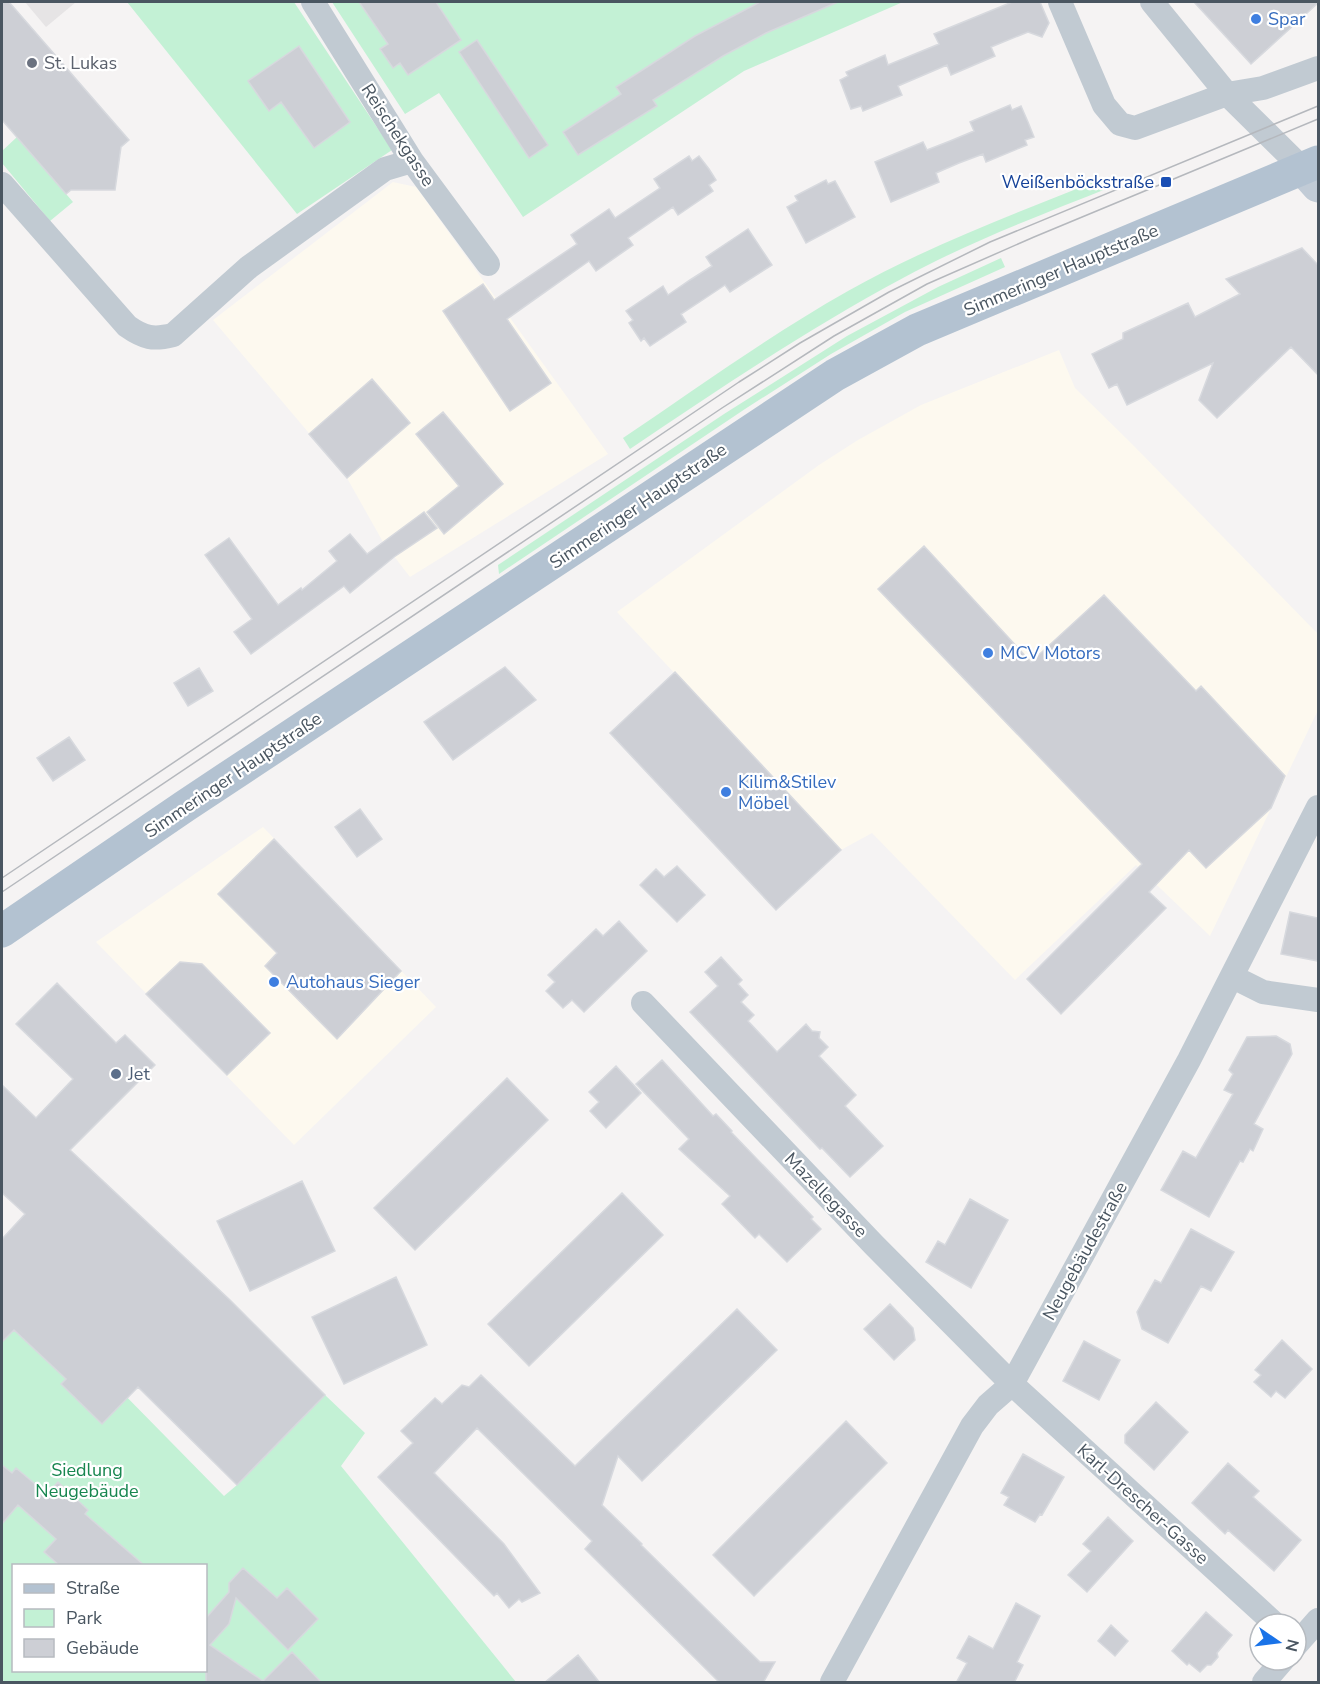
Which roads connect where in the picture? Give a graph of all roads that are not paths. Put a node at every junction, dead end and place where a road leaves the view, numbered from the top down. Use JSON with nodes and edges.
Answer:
{"nodes":[{"id":1,"x":313,"y":2,"type":"edge"},
{"id":2,"x":1060,"y":2,"type":"edge"},
{"id":3,"x":1152,"y":2,"type":"edge"},
{"id":4,"x":1318,"y":68,"type":"edge"},
{"id":5,"x":1227,"y":94,"type":"junction"},
{"id":6,"x":412,"y":161,"type":"junction"},
{"id":7,"x":1313,"y":172,"type":"edge"},
{"id":8,"x":2,"y":184,"type":"edge"},
{"id":9,"x":488,"y":264,"type":"dead end"},
{"id":10,"x":1318,"y":807,"type":"edge"},
{"id":11,"x":2,"y":932,"type":"edge"},
{"id":12,"x":1233,"y":977,"type":"junction"},
{"id":13,"x":1318,"y":1000,"type":"edge"},
{"id":14,"x":643,"y":1003,"type":"dead end"},
{"id":15,"x":1012,"y":1384,"type":"junction"},
{"id":16,"x":1262,"y":1612,"type":"edge"},
{"id":17,"x":832,"y":1683,"type":"edge"}],
"edges":[{"from":1,"to":6,"type":"street","name":"Reischekgasse"},
{"from":2,"to":5,"type":"street"},
{"from":3,"to":5,"type":"street"},
{"from":4,"to":5,"type":"street"},
{"from":5,"to":7,"type":"street"},
{"from":6,"to":8,"type":"street"},
{"from":6,"to":9,"type":"street","name":"Reischekgasse"},
{"from":7,"to":11,"type":"main road","name":"Simmeringer Hauptstraße"},
{"from":10,"to":12,"type":"street","name":"Neugebäudestraße"},
{"from":12,"to":13,"type":"street"},
{"from":12,"to":15,"type":"street","name":"Neugebäudestraße"},
{"from":14,"to":15,"type":"street","name":"Mazellegasse"},
{"from":15,"to":16,"type":"street","name":"Karl-Drescher-Gasse"},
{"from":15,"to":17,"type":"street","name":"Neugebäudestraße"}]}
